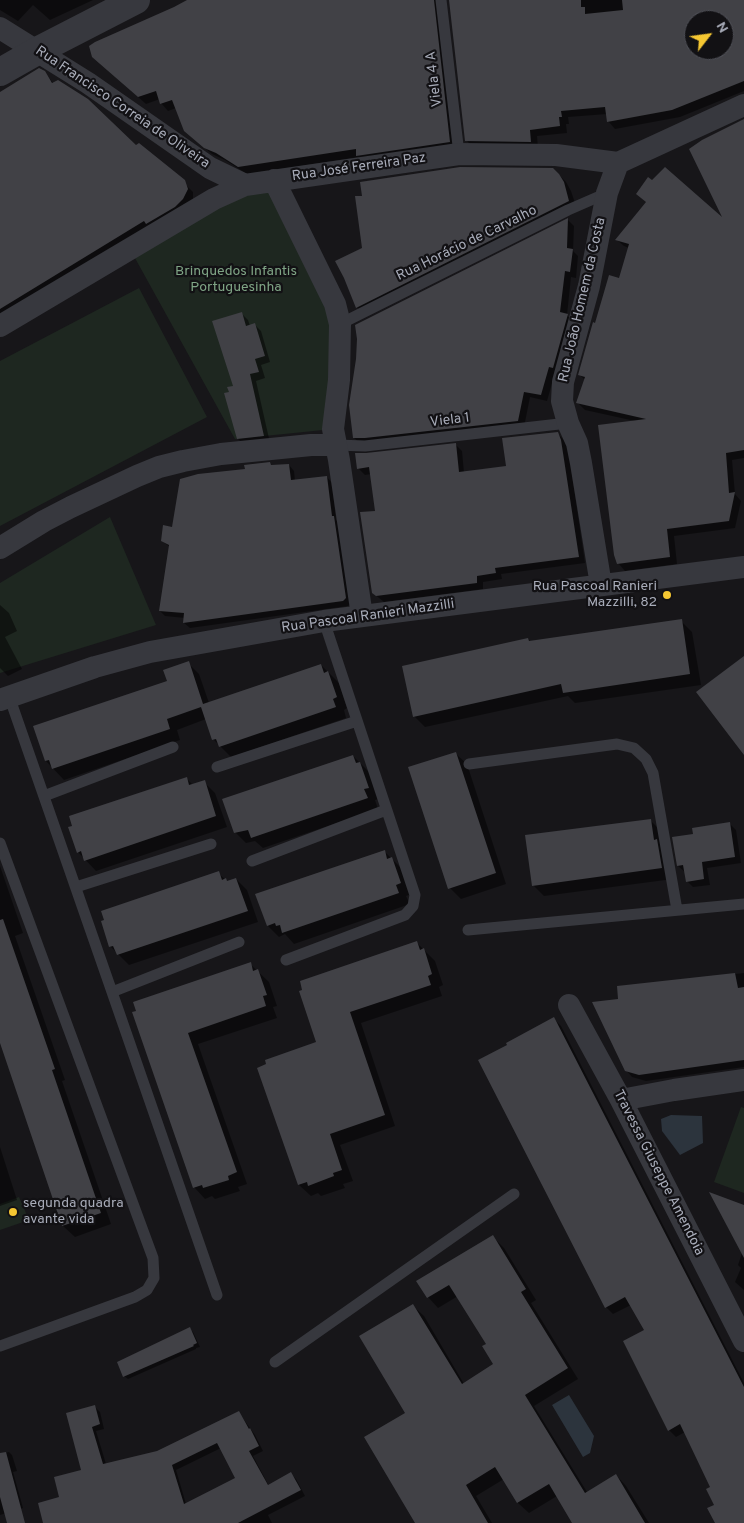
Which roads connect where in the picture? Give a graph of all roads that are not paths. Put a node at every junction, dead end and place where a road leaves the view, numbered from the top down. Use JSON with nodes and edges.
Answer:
{"nodes":[{"id":1,"x":136,"y":0,"type":"edge"},
{"id":2,"x":441,"y":0,"type":"edge"},
{"id":3,"x":0,"y":28,"type":"edge"},
{"id":4,"x":37,"y":51,"type":"junction"},
{"id":5,"x":0,"y":72,"type":"edge"},
{"id":6,"x":744,"y":105,"type":"edge"},
{"id":7,"x":459,"y":154,"type":"junction"},
{"id":8,"x":618,"y":163,"type":"junction"},
{"id":9,"x":274,"y":180,"type":"junction"},
{"id":10,"x":245,"y":185,"type":"junction"},
{"id":11,"x":607,"y":193,"type":"junction"},
{"id":12,"x":340,"y":324,"type":"junction"},
{"id":13,"x":0,"y":326,"type":"edge"},
{"id":14,"x":568,"y":423,"type":"junction"},
{"id":15,"x":336,"y":445,"type":"junction"},
{"id":16,"x":0,"y":548,"type":"edge"},
{"id":17,"x":744,"y":567,"type":"edge"},
{"id":18,"x":601,"y":585,"type":"junction"},
{"id":19,"x":362,"y":616,"type":"junction"},
{"id":20,"x":324,"y":621,"type":"junction"},
{"id":21,"x":4,"y":698,"type":"edge"},
{"id":22,"x":357,"y":721,"type":"junction"},
{"id":23,"x":172,"y":747,"type":"dead end"},
{"id":24,"x":469,"y":764,"type":"dead end"},
{"id":25,"x":217,"y":767,"type":"dead end"},
{"id":26,"x":44,"y":796,"type":"junction"},
{"id":27,"x":386,"y":810,"type":"junction"},
{"id":28,"x":0,"y":843,"type":"edge"},
{"id":29,"x":211,"y":844,"type":"dead end"},
{"id":30,"x":252,"y":861,"type":"dead end"},
{"id":31,"x":76,"y":887,"type":"junction"},
{"id":32,"x":744,"y":904,"type":"edge"},
{"id":33,"x":677,"y":910,"type":"junction"},
{"id":34,"x":468,"y":930,"type":"dead end"},
{"id":35,"x":239,"y":942,"type":"dead end"},
{"id":36,"x":286,"y":960,"type":"dead end"},
{"id":37,"x":112,"y":992,"type":"junction"},
{"id":38,"x":569,"y":1005,"type":"dead end"},
{"id":39,"x":744,"y":1080,"type":"edge"},
{"id":40,"x":621,"y":1100,"type":"junction"},
{"id":41,"x":514,"y":1194,"type":"dead end"},
{"id":42,"x":217,"y":1295,"type":"dead end"},
{"id":43,"x":744,"y":1341,"type":"edge"},
{"id":44,"x":0,"y":1346,"type":"edge"},
{"id":45,"x":275,"y":1362,"type":"dead end"}],
"edges":[{"from":1,"to":4,"type":"street"},
{"from":2,"to":7,"type":"lane","name":"Viela 4 A"},
{"from":3,"to":4,"type":"street","name":"Rua Francisco Correia de Oliveira"},
{"from":4,"to":5,"type":"street"},
{"from":4,"to":10,"type":"street","name":"Rua Francisco Correia de Oliveira"},
{"from":6,"to":8,"type":"street"},
{"from":7,"to":8,"type":"street","name":"Rua José Ferreira Paz"},
{"from":7,"to":9,"type":"street","name":"Rua José Ferreira Paz"},
{"from":8,"to":11,"type":"street","name":"Rua João Homem da Costa"},
{"from":9,"to":10,"type":"street","name":"Rua José Ferreira Paz"},
{"from":9,"to":12,"type":"street"},
{"from":10,"to":13,"type":"street","name":"Rua José Ferreira Paz"},
{"from":11,"to":12,"type":"lane","name":"Rua Horácio de Carvalho"},
{"from":11,"to":14,"type":"street","name":"Rua João Homem da Costa"},
{"from":12,"to":15,"type":"street"},
{"from":14,"to":15,"type":"lane","name":"Viela 1"},
{"from":14,"to":18,"type":"street","name":"Rua João Homem da Costa"},
{"from":15,"to":16,"type":"street"},
{"from":15,"to":19,"type":"street"},
{"from":17,"to":18,"type":"street","name":"Rua Pascoal Ranieri Mazzilli"},
{"from":18,"to":19,"type":"street","name":"Rua Pascoal Ranieri Mazzilli"},
{"from":19,"to":20,"type":"street","name":"Rua Pascoal Ranieri Mazzilli"},
{"from":20,"to":21,"type":"street","name":"Rua Pascoal Ranieri Mazzilli"},
{"from":20,"to":22,"type":"lane"},
{"from":21,"to":26,"type":"lane"},
{"from":22,"to":25,"type":"lane"},
{"from":22,"to":27,"type":"lane"},
{"from":23,"to":26,"type":"lane"},
{"from":24,"to":33,"type":"lane"},
{"from":26,"to":31,"type":"lane"},
{"from":27,"to":30,"type":"lane"},
{"from":27,"to":36,"type":"lane"},
{"from":28,"to":44,"type":"lane"},
{"from":29,"to":31,"type":"lane"},
{"from":31,"to":37,"type":"lane"},
{"from":32,"to":33,"type":"lane"},
{"from":33,"to":34,"type":"lane"},
{"from":35,"to":37,"type":"lane"},
{"from":37,"to":42,"type":"lane"},
{"from":38,"to":40,"type":"street","name":"Travessa Giuseppe Amendoia"},
{"from":39,"to":40,"type":"street"},
{"from":40,"to":43,"type":"street","name":"Travessa Giuseppe Amendoia"},
{"from":41,"to":45,"type":"lane"}]}
